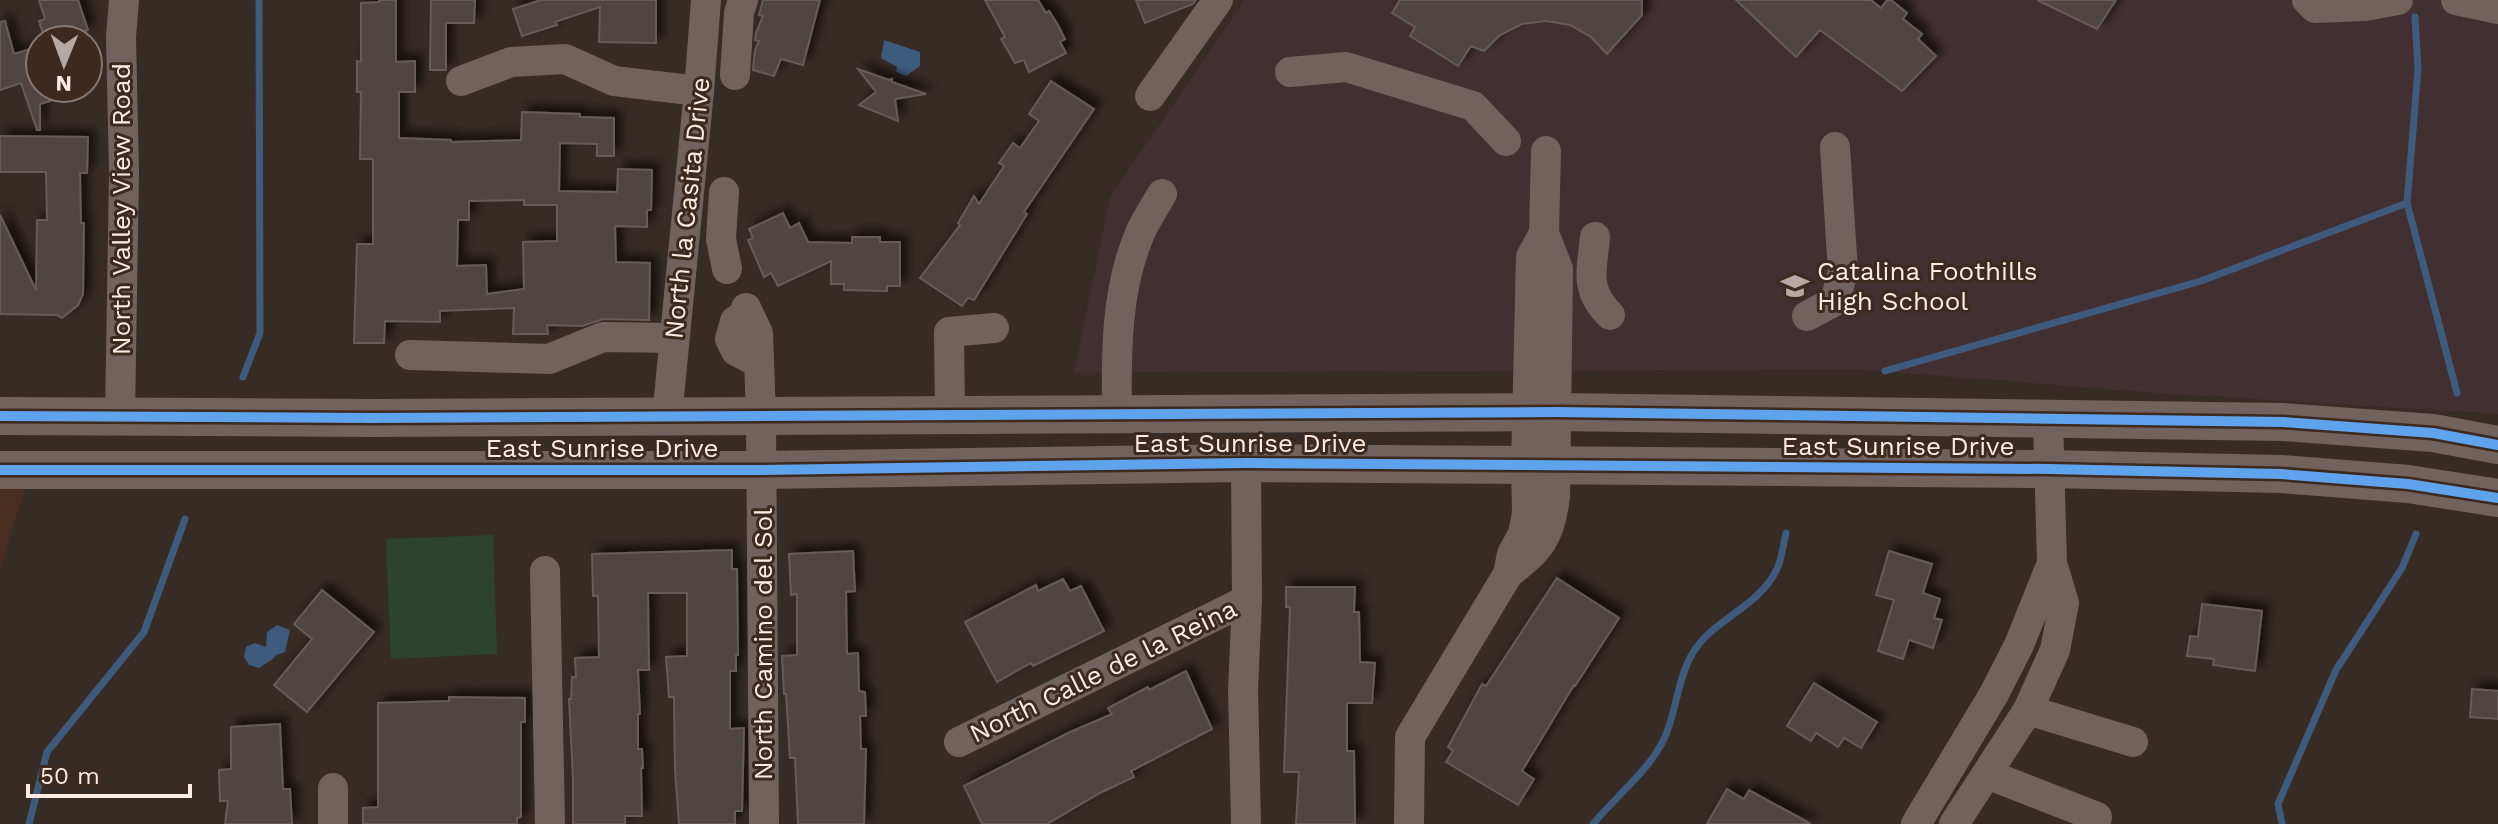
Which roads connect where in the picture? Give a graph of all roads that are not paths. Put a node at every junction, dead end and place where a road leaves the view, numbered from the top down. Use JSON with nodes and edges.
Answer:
{"nodes":[{"id":1,"x":124,"y":0,"type":"edge"},
{"id":2,"x":706,"y":0,"type":"edge"},
{"id":3,"x":743,"y":0,"type":"edge"},
{"id":4,"x":1218,"y":0,"type":"edge"},
{"id":5,"x":2307,"y":0,"type":"edge"},
{"id":6,"x":2398,"y":0,"type":"edge"},
{"id":7,"x":2456,"y":0,"type":"edge"},
{"id":8,"x":2498,"y":9,"type":"edge"},
{"id":9,"x":1290,"y":72,"type":"dead end"},
{"id":10,"x":735,"y":75,"type":"dead end"},
{"id":11,"x":461,"y":81,"type":"dead end"},
{"id":12,"x":699,"y":91,"type":"junction"},
{"id":13,"x":1150,"y":96,"type":"dead end"},
{"id":14,"x":1506,"y":141,"type":"dead end"},
{"id":15,"x":1835,"y":147,"type":"dead end"},
{"id":16,"x":1546,"y":151,"type":"dead end"},
{"id":17,"x":724,"y":192,"type":"dead end"},
{"id":18,"x":1162,"y":194,"type":"dead end"},
{"id":19,"x":1595,"y":237,"type":"dead end"},
{"id":20,"x":727,"y":269,"type":"dead end"},
{"id":21,"x":747,"y":310,"type":"dead end"},
{"id":22,"x":1610,"y":315,"type":"dead end"},
{"id":23,"x":1807,"y":316,"type":"dead end"},
{"id":24,"x":994,"y":328,"type":"dead end"},
{"id":25,"x":674,"y":338,"type":"junction"},
{"id":26,"x":410,"y":355,"type":"dead end"},
{"id":27,"x":1542,"y":412,"type":"junction"},
{"id":28,"x":1117,"y":413,"type":"junction"},
{"id":29,"x":0,"y":416,"type":"edge"},
{"id":30,"x":761,"y":416,"type":"junction"},
{"id":31,"x":950,"y":416,"type":"junction"},
{"id":32,"x":120,"y":417,"type":"junction"},
{"id":33,"x":667,"y":417,"type":"junction"},
{"id":34,"x":2048,"y":420,"type":"junction"},
{"id":35,"x":2498,"y":445,"type":"edge"},
{"id":36,"x":1246,"y":463,"type":"junction"},
{"id":37,"x":1541,"y":466,"type":"junction"},
{"id":38,"x":2049,"y":469,"type":"junction"},
{"id":39,"x":0,"y":470,"type":"edge"},
{"id":40,"x":762,"y":470,"type":"junction"},
{"id":41,"x":2498,"y":498,"type":"edge"},
{"id":42,"x":2052,"y":563,"type":"junction"},
{"id":43,"x":545,"y":571,"type":"dead end"},
{"id":44,"x":1247,"y":600,"type":"junction"},
{"id":45,"x":2028,"y":710,"type":"junction"},
{"id":46,"x":959,"y":742,"type":"dead end"},
{"id":47,"x":2133,"y":742,"type":"dead end"},
{"id":48,"x":1987,"y":774,"type":"junction"},
{"id":49,"x":333,"y":788,"type":"dead end"},
{"id":50,"x":333,"y":824,"type":"edge"},
{"id":51,"x":550,"y":824,"type":"edge"},
{"id":52,"x":764,"y":824,"type":"edge"},
{"id":53,"x":1246,"y":824,"type":"edge"},
{"id":54,"x":1409,"y":824,"type":"edge"},
{"id":55,"x":1916,"y":824,"type":"edge"},
{"id":56,"x":1954,"y":824,"type":"edge"},
{"id":57,"x":2095,"y":824,"type":"edge"}],
"edges":[{"from":1,"to":32,"type":"street","name":"North Valley View Road"},
{"from":2,"to":12,"type":"street","name":"North la Casita Drive"},
{"from":3,"to":10,"type":"street"},
{"from":4,"to":13,"type":"street"},
{"from":5,"to":6,"type":"street"},
{"from":7,"to":8,"type":"street"},
{"from":9,"to":14,"type":"street"},
{"from":11,"to":12,"type":"street"},
{"from":12,"to":25,"type":"street","name":"North la Casita Drive"},
{"from":15,"to":23,"type":"street"},
{"from":16,"to":27,"type":"street"},
{"from":17,"to":20,"type":"street"},
{"from":18,"to":28,"type":"street"},
{"from":19,"to":22,"type":"street"},
{"from":21,"to":30,"type":"street","name":"North Camino del Sol"},
{"from":24,"to":31,"type":"street"},
{"from":25,"to":26,"type":"street"},
{"from":25,"to":33,"type":"street","name":"North la Casita Drive"},
{"from":27,"to":28,"type":"main road","name":"East Sunrise Drive"},
{"from":27,"to":34,"type":"main road","name":"East Sunrise Drive"},
{"from":27,"to":37,"type":"street"},
{"from":28,"to":31,"type":"main road","name":"East Sunrise Drive"},
{"from":29,"to":32,"type":"main road","name":"East Sunrise Drive"},
{"from":30,"to":31,"type":"main road","name":"East Sunrise Drive"},
{"from":30,"to":33,"type":"main road","name":"East Sunrise Drive"},
{"from":30,"to":40,"type":"street","name":"North Camino del Sol"},
{"from":32,"to":33,"type":"main road","name":"East Sunrise Drive"},
{"from":34,"to":35,"type":"main road","name":"East Sunrise Drive"},
{"from":34,"to":38,"type":"street"},
{"from":36,"to":37,"type":"main road","name":"East Sunrise Drive"},
{"from":36,"to":40,"type":"main road","name":"East Sunrise Drive"},
{"from":36,"to":44,"type":"street","name":"North Calle de la Reina"},
{"from":37,"to":38,"type":"main road","name":"East Sunrise Drive"},
{"from":37,"to":54,"type":"street"},
{"from":38,"to":41,"type":"main road","name":"East Sunrise Drive"},
{"from":38,"to":42,"type":"street"},
{"from":39,"to":40,"type":"main road","name":"East Sunrise Drive"},
{"from":40,"to":52,"type":"street","name":"North Camino del Sol"},
{"from":42,"to":45,"type":"street"},
{"from":42,"to":55,"type":"street"},
{"from":43,"to":51,"type":"street"},
{"from":44,"to":46,"type":"street","name":"North Calle de la Reina"},
{"from":44,"to":53,"type":"street","name":"North Calle de la Reina"},
{"from":45,"to":47,"type":"street"},
{"from":45,"to":48,"type":"street"},
{"from":48,"to":56,"type":"street"},
{"from":48,"to":57,"type":"street"},
{"from":49,"to":50,"type":"street"}]}
